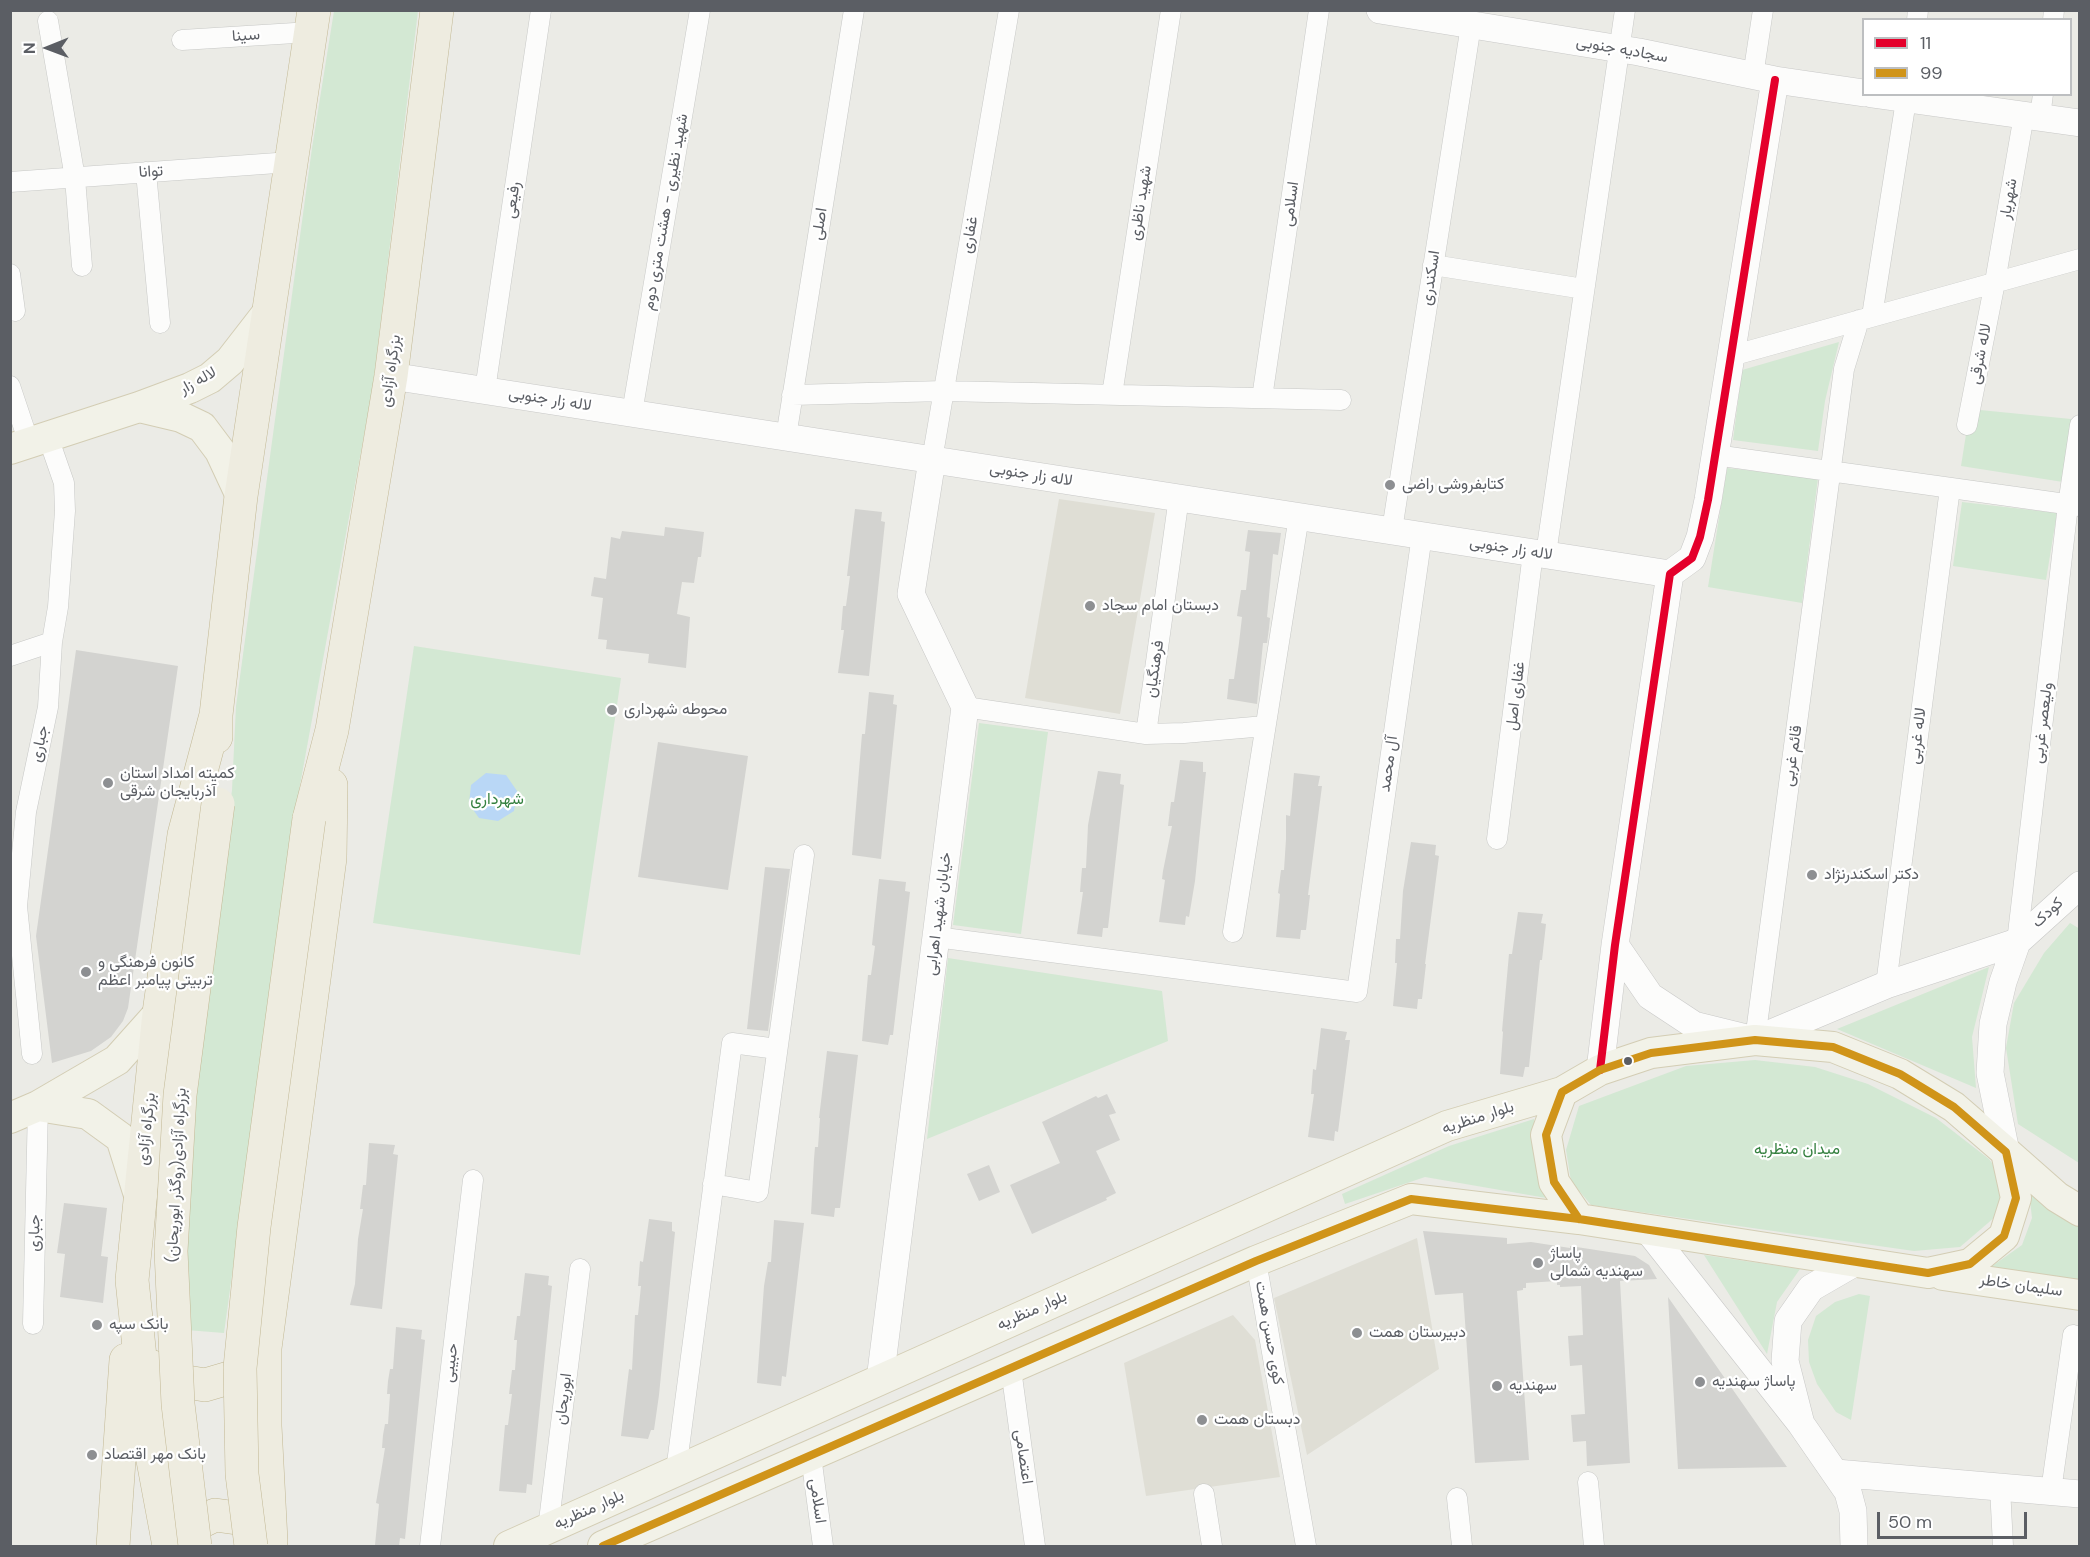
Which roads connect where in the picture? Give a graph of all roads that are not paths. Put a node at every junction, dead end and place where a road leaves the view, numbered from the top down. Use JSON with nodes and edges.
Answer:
{"nodes":[{"id":1,"x":437,"y":10,"type":"edge"},
{"id":2,"x":541,"y":10,"type":"edge"},
{"id":3,"x":700,"y":10,"type":"edge"},
{"id":4,"x":854,"y":10,"type":"edge"},
{"id":5,"x":1009,"y":10,"type":"edge"},
{"id":6,"x":1171,"y":10,"type":"edge"},
{"id":7,"x":1319,"y":10,"type":"edge"},
{"id":8,"x":1380,"y":10,"type":"edge"},
{"id":9,"x":1625,"y":10,"type":"edge"},
{"id":10,"x":1763,"y":10,"type":"edge"},
{"id":11,"x":48,"y":21,"type":"dead end"},
{"id":12,"x":312,"y":21,"type":"edge"},
{"id":13,"x":1475,"y":21,"type":"edge"},
{"id":14,"x":182,"y":40,"type":"dead end"},
{"id":15,"x":1619,"y":49,"type":"junction"},
{"id":16,"x":1764,"y":78,"type":"junction"},
{"id":17,"x":1862,"y":93,"type":"edge"},
{"id":18,"x":1907,"y":97,"type":"edge"},
{"id":19,"x":2035,"y":109,"type":"edge"},
{"id":20,"x":2079,"y":123,"type":"edge"},
{"id":21,"x":291,"y":162,"type":"junction"},
{"id":22,"x":146,"y":172,"type":"junction"},
{"id":23,"x":75,"y":178,"type":"junction"},
{"id":24,"x":10,"y":182,"type":"edge"},
{"id":25,"x":2079,"y":259,"type":"edge"},
{"id":26,"x":1433,"y":265,"type":"junction"},
{"id":27,"x":82,"y":266,"type":"dead end"},
{"id":28,"x":10,"y":274,"type":"edge"},
{"id":29,"x":1995,"y":282,"type":"junction"},
{"id":30,"x":1584,"y":289,"type":"junction"},
{"id":31,"x":15,"y":311,"type":"dead end"},
{"id":32,"x":268,"y":312,"type":"junction"},
{"id":33,"x":1865,"y":318,"type":"junction"},
{"id":34,"x":160,"y":323,"type":"dead end"},
{"id":35,"x":1731,"y":356,"type":"junction"},
{"id":36,"x":391,"y":376,"type":"junction"},
{"id":37,"x":10,"y":387,"type":"edge"},
{"id":38,"x":485,"y":390,"type":"junction"},
{"id":39,"x":944,"y":391,"type":"junction"},
{"id":40,"x":792,"y":395,"type":"junction"},
{"id":41,"x":1112,"y":395,"type":"junction"},
{"id":42,"x":1262,"y":398,"type":"junction"},
{"id":43,"x":1341,"y":400,"type":"dead end"},
{"id":44,"x":139,"y":408,"type":"junction"},
{"id":45,"x":632,"y":413,"type":"junction"},
{"id":46,"x":1967,"y":425,"type":"dead end"},
{"id":47,"x":2079,"y":425,"type":"edge"},
{"id":48,"x":786,"y":437,"type":"junction"},
{"id":49,"x":29,"y":443,"type":"edge"},
{"id":50,"x":1715,"y":455,"type":"junction"},
{"id":51,"x":932,"y":460,"type":"junction"},
{"id":52,"x":1832,"y":471,"type":"junction"},
{"id":53,"x":1950,"y":488,"type":"junction"},
{"id":54,"x":241,"y":496,"type":"junction"},
{"id":55,"x":1179,"y":497,"type":"junction"},
{"id":56,"x":2074,"y":506,"type":"edge"},
{"id":57,"x":1299,"y":516,"type":"junction"},
{"id":58,"x":1392,"y":530,"type":"junction"},
{"id":59,"x":1422,"y":535,"type":"junction"},
{"id":60,"x":1539,"y":554,"type":"junction"},
{"id":61,"x":1670,"y":574,"type":"junction"},
{"id":62,"x":52,"y":642,"type":"junction"},
{"id":63,"x":10,"y":656,"type":"edge"},
{"id":64,"x":965,"y":707,"type":"junction"},
{"id":65,"x":216,"y":715,"type":"junction"},
{"id":66,"x":1265,"y":726,"type":"junction"},
{"id":67,"x":332,"y":730,"type":"junction"},
{"id":68,"x":1146,"y":734,"type":"junction"},
{"id":69,"x":218,"y":804,"type":"joint"},
{"id":70,"x":18,"y":815,"type":"edge"},
{"id":71,"x":1497,"y":839,"type":"dead end"},
{"id":72,"x":804,"y":855,"type":"dead end"},
{"id":73,"x":2079,"y":885,"type":"edge"},
{"id":74,"x":1233,"y":932,"type":"dead end"},
{"id":75,"x":936,"y":937,"type":"junction"},
{"id":76,"x":2017,"y":942,"type":"junction"},
{"id":77,"x":1615,"y":945,"type":"junction"},
{"id":78,"x":16,"y":947,"type":"edge"},
{"id":79,"x":1886,"y":985,"type":"junction"},
{"id":80,"x":159,"y":1013,"type":"junction"},
{"id":81,"x":1755,"y":1040,"type":"junction"},
{"id":82,"x":777,"y":1049,"type":"junction"},
{"id":83,"x":32,"y":1054,"type":"dead end"},
{"id":84,"x":1600,"y":1070,"type":"junction"},
{"id":85,"x":1562,"y":1092,"type":"junction"},
{"id":86,"x":38,"y":1106,"type":"junction"},
{"id":87,"x":10,"y":1118,"type":"edge"},
{"id":88,"x":2006,"y":1152,"type":"junction"},
{"id":89,"x":472,"y":1180,"type":"dead end"},
{"id":90,"x":713,"y":1184,"type":"junction"},
{"id":91,"x":139,"y":1195,"type":"junction"},
{"id":92,"x":2079,"y":1211,"type":"edge"},
{"id":93,"x":1579,"y":1219,"type":"junction"},
{"id":94,"x":1647,"y":1229,"type":"junction"},
{"id":95,"x":1256,"y":1261,"type":"junction"},
{"id":96,"x":1856,"y":1262,"type":"junction"},
{"id":97,"x":580,"y":1269,"type":"dead end"},
{"id":98,"x":1928,"y":1273,"type":"junction"},
{"id":99,"x":132,"y":1280,"type":"junction"},
{"id":100,"x":2079,"y":1294,"type":"edge"},
{"id":101,"x":33,"y":1324,"type":"dead end"},
{"id":102,"x":2073,"y":1335,"type":"dead end"},
{"id":103,"x":265,"y":1348,"type":"junction"},
{"id":104,"x":140,"y":1358,"type":"junction"},
{"id":105,"x":1011,"y":1368,"type":"junction"},
{"id":106,"x":880,"y":1380,"type":"junction"},
{"id":107,"x":1801,"y":1424,"type":"junction"},
{"id":108,"x":811,"y":1456,"type":"junction"},
{"id":109,"x":676,"y":1471,"type":"junction"},
{"id":110,"x":1836,"y":1473,"type":"junction"},
{"id":111,"x":1588,"y":1482,"type":"dead end"},
{"id":112,"x":2000,"y":1486,"type":"junction"},
{"id":113,"x":2051,"y":1491,"type":"junction"},
{"id":114,"x":1204,"y":1494,"type":"dead end"},
{"id":115,"x":2079,"y":1494,"type":"edge"},
{"id":116,"x":1457,"y":1498,"type":"dead end"},
{"id":117,"x":548,"y":1529,"type":"junction"},
{"id":118,"x":621,"y":1543,"type":"edge"},
{"id":119,"x":265,"y":1545,"type":"edge"},
{"id":120,"x":113,"y":1546,"type":"edge"},
{"id":121,"x":169,"y":1546,"type":"edge"},
{"id":122,"x":177,"y":1546,"type":"edge"},
{"id":123,"x":195,"y":1546,"type":"edge"},
{"id":124,"x":430,"y":1546,"type":"edge"},
{"id":125,"x":509,"y":1546,"type":"edge"},
{"id":126,"x":823,"y":1546,"type":"edge"},
{"id":127,"x":1035,"y":1546,"type":"edge"},
{"id":128,"x":1212,"y":1546,"type":"edge"},
{"id":129,"x":1306,"y":1546,"type":"edge"},
{"id":130,"x":1462,"y":1546,"type":"edge"},
{"id":131,"x":1594,"y":1546,"type":"edge"},
{"id":132,"x":1854,"y":1546,"type":"edge"},
{"id":133,"x":2003,"y":1546,"type":"edge"}],
"edges":[{"from":1,"to":36,"type":"highway","name":"بزرگراه آزادی"},
{"from":2,"to":38,"type":"street","name":"رفیعی"},
{"from":3,"to":45,"type":"street","name":"شهید نظیری - هشت متری دوم"},
{"from":4,"to":40,"type":"street","name":"اصلی"},
{"from":5,"to":39,"type":"street","name":"غفاری"},
{"from":6,"to":41,"type":"street","name":"شهید ناظری"},
{"from":7,"to":42,"type":"street","name":"اسلامی"},
{"from":8,"to":13,"type":"street","name":"سجادیه جنوبی"},
{"from":9,"to":15,"type":"street","name":"غفاری اصل"},
{"from":10,"to":16,"type":"street"},
{"from":11,"to":23,"type":"street"},
{"from":12,"to":14,"type":"street","name":"سینا"},
{"from":12,"to":21,"type":"highway","name":"بزرگراه آزادی"},
{"from":13,"to":15,"type":"street","name":"سجادیه جنوبی"},
{"from":13,"to":26,"type":"street","name":"اسکندری"},
{"from":15,"to":16,"type":"street","name":"سجادیه جنوبی"},
{"from":15,"to":30,"type":"street","name":"غفاری اصل"},
{"from":16,"to":17,"type":"street","name":"سجادیه جنوبی"},
{"from":16,"to":35,"type":"street"},
{"from":18,"to":19,"type":"street"},
{"from":18,"to":33,"type":"street","name":"قائم غربی"},
{"from":19,"to":20,"type":"street"},
{"from":19,"to":29,"type":"street","name":"شهریار"},
{"from":21,"to":22,"type":"street","name":"توانا"},
{"from":21,"to":32,"type":"highway","name":"بزرگراه آزادی"},
{"from":22,"to":23,"type":"street","name":"توانا"},
{"from":22,"to":34,"type":"street"},
{"from":23,"to":24,"type":"street","name":"توانا"},
{"from":23,"to":27,"type":"street"},
{"from":25,"to":29,"type":"street"},
{"from":26,"to":30,"type":"street"},
{"from":26,"to":58,"type":"street","name":"اسکندری"},
{"from":28,"to":31,"type":"street"},
{"from":29,"to":33,"type":"street"},
{"from":29,"to":46,"type":"street","name":"لاله شرقی"},
{"from":30,"to":60,"type":"street","name":"غفاری اصل"},
{"from":32,"to":44,"type":"main road","name":"لاله زار"},
{"from":32,"to":54,"type":"highway","name":"بزرگراه آزادی"},
{"from":33,"to":35,"type":"street"},
{"from":33,"to":52,"type":"street","name":"قائم غربی"},
{"from":35,"to":50,"type":"street"},
{"from":36,"to":38,"type":"street","name":"لاله زار جنوبی"},
{"from":36,"to":67,"type":"highway","name":"بزرگراه آزادی"},
{"from":37,"to":49,"type":"street","name":"جباری"},
{"from":38,"to":45,"type":"street","name":"لاله زار جنوبی"},
{"from":39,"to":40,"type":"street"},
{"from":39,"to":41,"type":"street"},
{"from":39,"to":51,"type":"street","name":"غفاری"},
{"from":40,"to":48,"type":"street","name":"اصلی"},
{"from":41,"to":42,"type":"street"},
{"from":42,"to":43,"type":"street"},
{"from":44,"to":49,"type":"main road","name":"لاله زار"},
{"from":44,"to":54,"type":"main road","name":"لاله زار"},
{"from":45,"to":48,"type":"street","name":"لاله زار جنوبی"},
{"from":47,"to":56,"type":"street","name":"ولیعصر غربی"},
{"from":48,"to":51,"type":"street","name":"لاله زار جنوبی"},
{"from":49,"to":62,"type":"street","name":"جباری"},
{"from":50,"to":52,"type":"street"},
{"from":50,"to":61,"type":"street"},
{"from":51,"to":55,"type":"street","name":"لاله زار جنوبی"},
{"from":51,"to":64,"type":"street"},
{"from":52,"to":53,"type":"street"},
{"from":52,"to":81,"type":"street","name":"قائم غربی"},
{"from":53,"to":56,"type":"street"},
{"from":53,"to":79,"type":"street","name":"لاله غربی"},
{"from":54,"to":65,"type":"highway","name":"بزرگراه آزادی"},
{"from":55,"to":57,"type":"street","name":"لاله زار جنوبی"},
{"from":55,"to":68,"type":"street","name":"فرهنگیان"},
{"from":56,"to":76,"type":"street","name":"ولیعصر غربی"},
{"from":57,"to":58,"type":"street","name":"لاله زار جنوبی"},
{"from":57,"to":66,"type":"street"},
{"from":58,"to":59,"type":"street","name":"لاله زار جنوبی"},
{"from":59,"to":60,"type":"street","name":"لاله زار جنوبی"},
{"from":59,"to":75,"type":"street","name":"آل محمد"},
{"from":60,"to":61,"type":"street","name":"لاله زار جنوبی"},
{"from":60,"to":71,"type":"street","name":"غفاری اصل"},
{"from":61,"to":77,"type":"street"},
{"from":62,"to":63,"type":"street"},
{"from":62,"to":70,"type":"street","name":"جباری"},
{"from":64,"to":68,"type":"street"},
{"from":64,"to":75,"type":"street","name":"خیابان شهید اهرابی"},
{"from":65,"to":69,"type":"highway","name":"بزرگراه آزادی"},
{"from":65,"to":80,"type":"highway","name":"بزرگراه آزادی"},
{"from":66,"to":68,"type":"street"},
{"from":66,"to":74,"type":"street"},
{"from":67,"to":103,"type":"highway","name":"بزرگراه آزادی"},
{"from":67,"to":119,"type":"highway","name":"بزرگراه آزادی","bridge":true},
{"from":69,"to":123,"type":"highway","name":"بزرگراه آزادی(روگذر ابوریحان)","bridge":true},
{"from":70,"to":78,"type":"street","name":"جباری"},
{"from":72,"to":82,"type":"street"},
{"from":73,"to":76,"type":"street","name":"کودک"},
{"from":75,"to":106,"type":"street","name":"خیابان شهید اهرابی"},
{"from":76,"to":79,"type":"street"},
{"from":76,"to":88,"type":"street"},
{"from":77,"to":81,"type":"street"},
{"from":77,"to":84,"type":"street"},
{"from":78,"to":83,"type":"street","name":"جباری"},
{"from":79,"to":81,"type":"street"},
{"from":80,"to":86,"type":"main road"},
{"from":80,"to":91,"type":"highway","name":"بزرگراه آزادی"},
{"from":81,"to":84,"type":"main road","name":"بلوار منظریه"},
{"from":81,"to":88,"type":"main road","name":"بلوار منظریه"},
{"from":82,"to":90,"type":"street"},
{"from":82,"to":90,"type":"street"},
{"from":84,"to":85,"type":"main road","name":"بلوار منظریه"},
{"from":85,"to":93,"type":"main road"},
{"from":85,"to":106,"type":"main road","name":"بلوار منظریه"},
{"from":86,"to":87,"type":"main road"},
{"from":86,"to":91,"type":"main road"},
{"from":86,"to":101,"type":"street","name":"جباری"},
{"from":88,"to":92,"type":"main road"},
{"from":88,"to":98,"type":"main road"},
{"from":89,"to":124,"type":"street","name":"حبیبی"},
{"from":90,"to":109,"type":"street"},
{"from":91,"to":99,"type":"highway","name":"بزرگراه آزادی"},
{"from":93,"to":94,"type":"main road","name":"سلیمان خاطر"},
{"from":93,"to":95,"type":"main road"},
{"from":94,"to":96,"type":"main road","name":"سلیمان خاطر"},
{"from":94,"to":107,"type":"street"},
{"from":95,"to":105,"type":"main road"},
{"from":95,"to":129,"type":"street","name":"کوی حسن همت"},
{"from":96,"to":98,"type":"main road","name":"سلیمان خاطر"},
{"from":96,"to":107,"type":"street"},
{"from":97,"to":117,"type":"street","name":"ابوریحان"},
{"from":98,"to":100,"type":"main road","name":"سلیمان خاطر"},
{"from":99,"to":104,"type":"highway","name":"بزرگراه آزادی"},
{"from":99,"to":120,"type":"highway"},
{"from":102,"to":113,"type":"street"},
{"from":103,"to":104,"type":"highway"},
{"from":103,"to":119,"type":"highway","name":"بزرگراه آزادی"},
{"from":104,"to":121,"type":"highway","name":"بزرگراه آزادی"},
{"from":105,"to":108,"type":"main road"},
{"from":105,"to":127,"type":"street","name":"اعتصامی"},
{"from":106,"to":109,"type":"main road","name":"بلوار منظریه"},
{"from":107,"to":110,"type":"street"},
{"from":108,"to":118,"type":"main road"},
{"from":108,"to":126,"type":"street","name":"اسلامی"},
{"from":109,"to":117,"type":"main road","name":"بلوار منظریه"},
{"from":110,"to":112,"type":"street"},
{"from":110,"to":132,"type":"street"},
{"from":111,"to":131,"type":"street"},
{"from":112,"to":113,"type":"street"},
{"from":112,"to":133,"type":"street"},
{"from":113,"to":115,"type":"street"},
{"from":114,"to":128,"type":"street"},
{"from":116,"to":130,"type":"street"},
{"from":117,"to":125,"type":"main road","name":"بلوار منظریه"},
{"from":119,"to":122,"type":"highway"}]}
